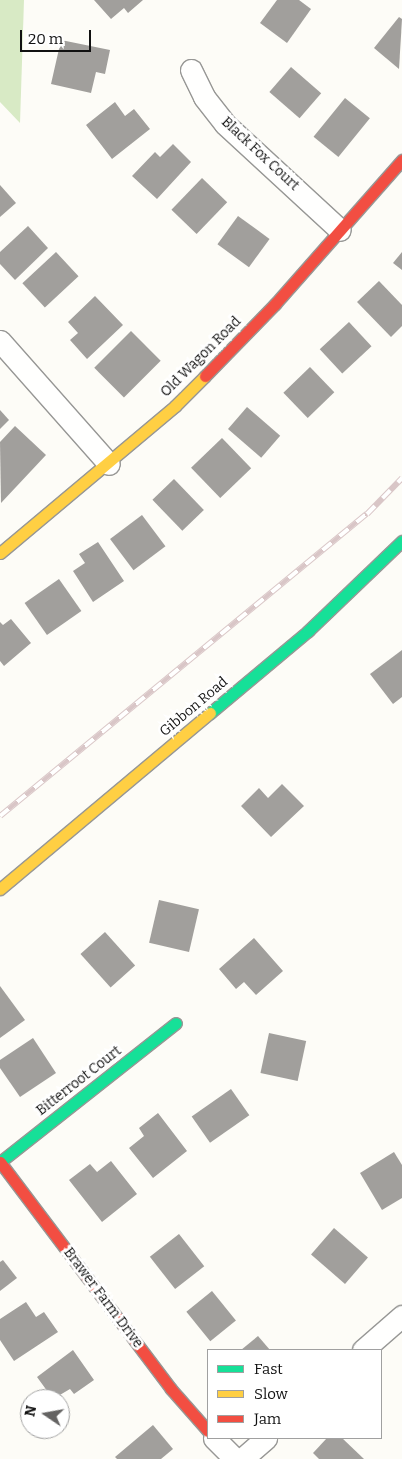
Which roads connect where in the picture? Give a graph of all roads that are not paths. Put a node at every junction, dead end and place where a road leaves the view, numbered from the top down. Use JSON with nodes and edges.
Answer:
{"nodes":[{"id":1,"x":191,"y":70,"type":"dead end"},
{"id":2,"x":402,"y":160,"type":"edge"},
{"id":3,"x":340,"y":230,"type":"junction"},
{"id":4,"x":0,"y":341,"type":"edge"},
{"id":5,"x":109,"y":464,"type":"junction"},
{"id":6,"x":402,"y":541,"type":"edge"},
{"id":7,"x":0,"y":553,"type":"edge"},
{"id":8,"x":0,"y":888,"type":"edge"},
{"id":9,"x":176,"y":1023,"type":"dead end"},
{"id":10,"x":0,"y":1162,"type":"edge"},
{"id":11,"x":402,"y":1316,"type":"edge"},
{"id":12,"x":364,"y":1349,"type":"edge"},
{"id":13,"x":207,"y":1430,"type":"edge"},
{"id":14,"x":215,"y":1439,"type":"edge"},
{"id":15,"x":265,"y":1439,"type":"edge"},
{"id":16,"x":235,"y":1459,"type":"edge"},
{"id":17,"x":242,"y":1459,"type":"edge"}],
"edges":[{"from":1,"to":3,"type":"street","name":"Black Fox Court"},
{"from":2,"to":3,"type":"street","name":"Old Wagon Road"},
{"from":3,"to":5,"type":"street","name":"Old Wagon Road"},
{"from":4,"to":5,"type":"street"},
{"from":5,"to":7,"type":"street","name":"Old Wagon Road"},
{"from":6,"to":8,"type":"street","name":"Gibbon Road"},
{"from":9,"to":10,"type":"street","name":"Bitterroot Court"},
{"from":10,"to":13,"type":"street","name":"Brawer Farm Drive"},
{"from":11,"to":12,"type":"street"},
{"from":14,"to":16,"type":"street"},
{"from":15,"to":17,"type":"street"}]}
